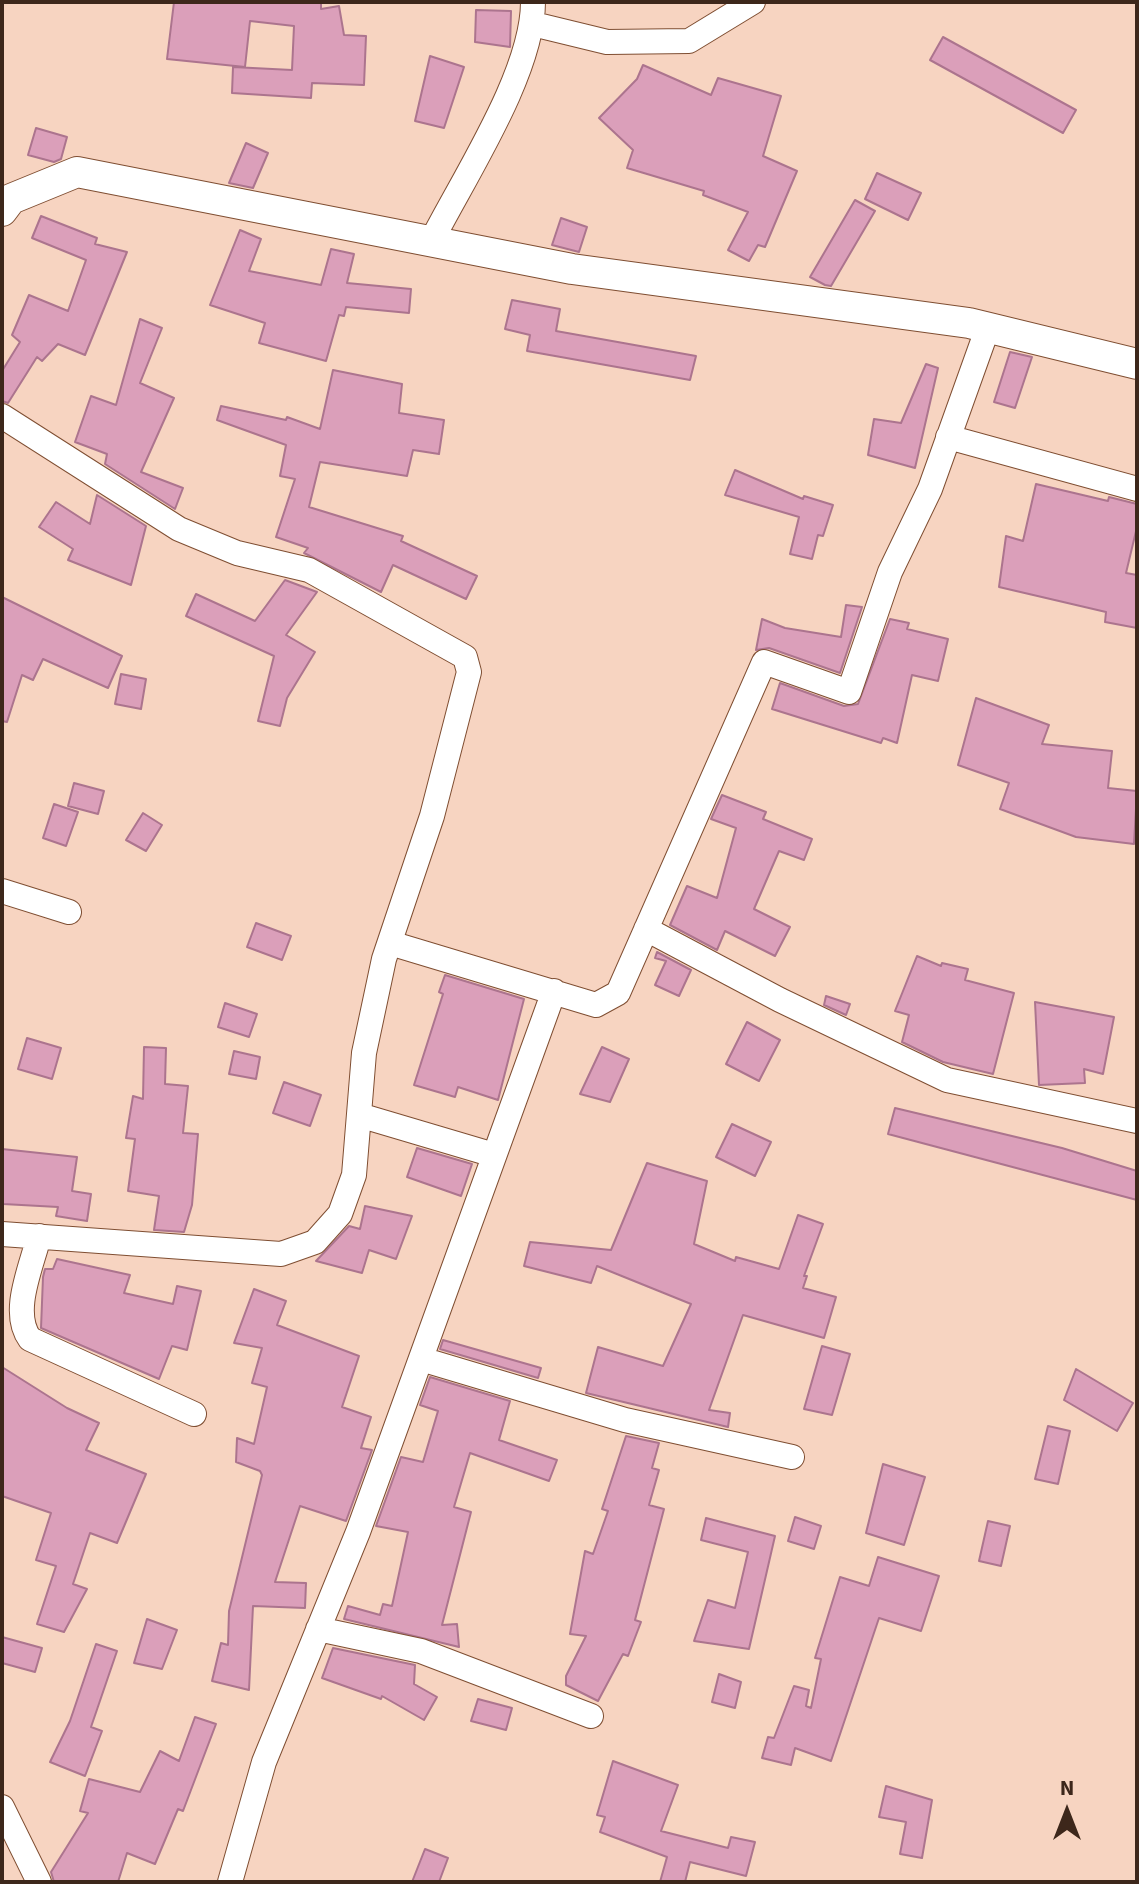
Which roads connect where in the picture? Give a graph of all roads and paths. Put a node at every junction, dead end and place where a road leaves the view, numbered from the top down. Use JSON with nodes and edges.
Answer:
{"nodes":[{"id":1,"x":753,"y":2,"type":"edge"},
{"id":2,"x":533,"y":13,"type":"edge"},
{"id":3,"x":2,"y":211,"type":"edge"},
{"id":4,"x":431,"y":242,"type":"junction"},
{"id":5,"x":988,"y":327,"type":"junction"},
{"id":6,"x":1137,"y":364,"type":"edge"},
{"id":7,"x":2,"y":416,"type":"edge"},
{"id":8,"x":948,"y":437,"type":"junction"},
{"id":9,"x":1137,"y":489,"type":"edge"},
{"id":10,"x":2,"y":891,"type":"edge"},
{"id":11,"x":69,"y":912,"type":"dead end"},
{"id":12,"x":646,"y":929,"type":"junction"},
{"id":13,"x":390,"y":943,"type":"junction"},
{"id":14,"x":554,"y":991,"type":"junction"},
{"id":15,"x":359,"y":1115,"type":"junction"},
{"id":16,"x":1137,"y":1121,"type":"edge"},
{"id":17,"x":494,"y":1155,"type":"junction"},
{"id":18,"x":2,"y":1234,"type":"edge"},
{"id":19,"x":39,"y":1236,"type":"junction"},
{"id":20,"x":421,"y":1359,"type":"junction"},
{"id":21,"x":194,"y":1414,"type":"dead end"},
{"id":22,"x":792,"y":1457,"type":"dead end"},
{"id":23,"x":318,"y":1629,"type":"junction"},
{"id":24,"x":591,"y":1716,"type":"dead end"},
{"id":25,"x":2,"y":1807,"type":"edge"},
{"id":26,"x":39,"y":1882,"type":"edge"},
{"id":27,"x":230,"y":1882,"type":"edge"}],
"edges":[{"from":1,"to":2,"type":"street"},
{"from":2,"to":4,"type":"street"},
{"from":3,"to":4,"type":"street"},
{"from":4,"to":5,"type":"street"},
{"from":5,"to":6,"type":"street"},
{"from":5,"to":8,"type":"street"},
{"from":7,"to":13,"type":"street"},
{"from":8,"to":9,"type":"street"},
{"from":8,"to":12,"type":"street"},
{"from":10,"to":11,"type":"street"},
{"from":12,"to":14,"type":"street"},
{"from":12,"to":16,"type":"street"},
{"from":13,"to":14,"type":"street"},
{"from":13,"to":15,"type":"street"},
{"from":14,"to":17,"type":"street"},
{"from":15,"to":17,"type":"street"},
{"from":15,"to":19,"type":"street"},
{"from":17,"to":20,"type":"street"},
{"from":18,"to":19,"type":"street"},
{"from":19,"to":21,"type":"street"},
{"from":20,"to":22,"type":"street"},
{"from":20,"to":23,"type":"street"},
{"from":23,"to":24,"type":"street"},
{"from":23,"to":27,"type":"street"},
{"from":25,"to":26,"type":"street"}]}
